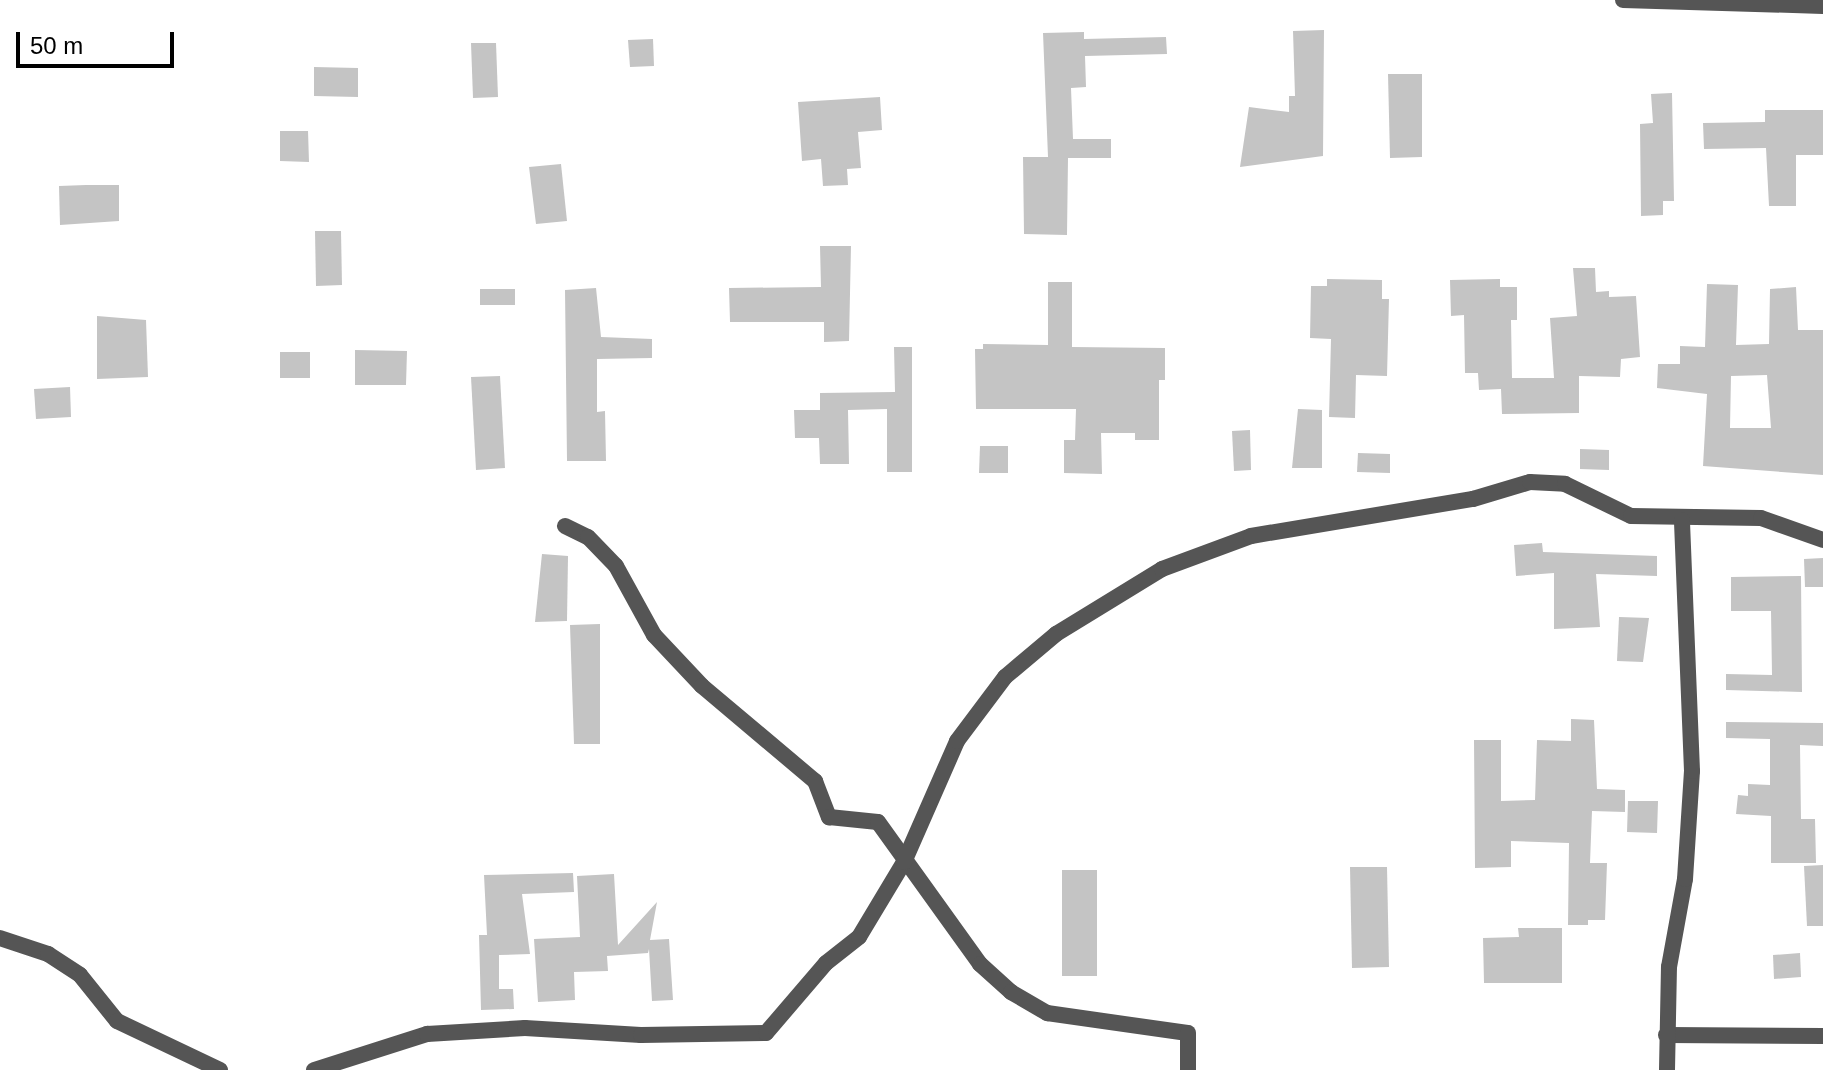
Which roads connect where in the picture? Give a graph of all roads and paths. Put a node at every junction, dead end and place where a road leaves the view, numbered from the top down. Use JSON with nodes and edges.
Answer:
{"nodes":[{"id":1,"x":1623,"y":0,"type":"edge"},
{"id":2,"x":1823,"y":6,"type":"edge"},
{"id":3,"x":1682,"y":520,"type":"junction"},
{"id":4,"x":565,"y":526,"type":"dead end"},
{"id":5,"x":1823,"y":540,"type":"edge"},
{"id":6,"x":904,"y":862,"type":"junction"},
{"id":7,"x":0,"y":938,"type":"edge"},
{"id":8,"x":1666,"y":1035,"type":"junction"},
{"id":9,"x":1823,"y":1036,"type":"edge"},
{"id":10,"x":220,"y":1070,"type":"edge"},
{"id":11,"x":314,"y":1070,"type":"edge"},
{"id":12,"x":1188,"y":1070,"type":"edge"},
{"id":13,"x":1667,"y":1070,"type":"edge"}],
"edges":[{"from":1,"to":2,"type":"street"},
{"from":3,"to":5,"type":"street"},
{"from":3,"to":6,"type":"street"},
{"from":3,"to":8,"type":"street"},
{"from":4,"to":6,"type":"street"},
{"from":6,"to":11,"type":"street"},
{"from":6,"to":12,"type":"street"},
{"from":7,"to":10,"type":"street"},
{"from":8,"to":9,"type":"street"},
{"from":8,"to":13,"type":"street"}]}
